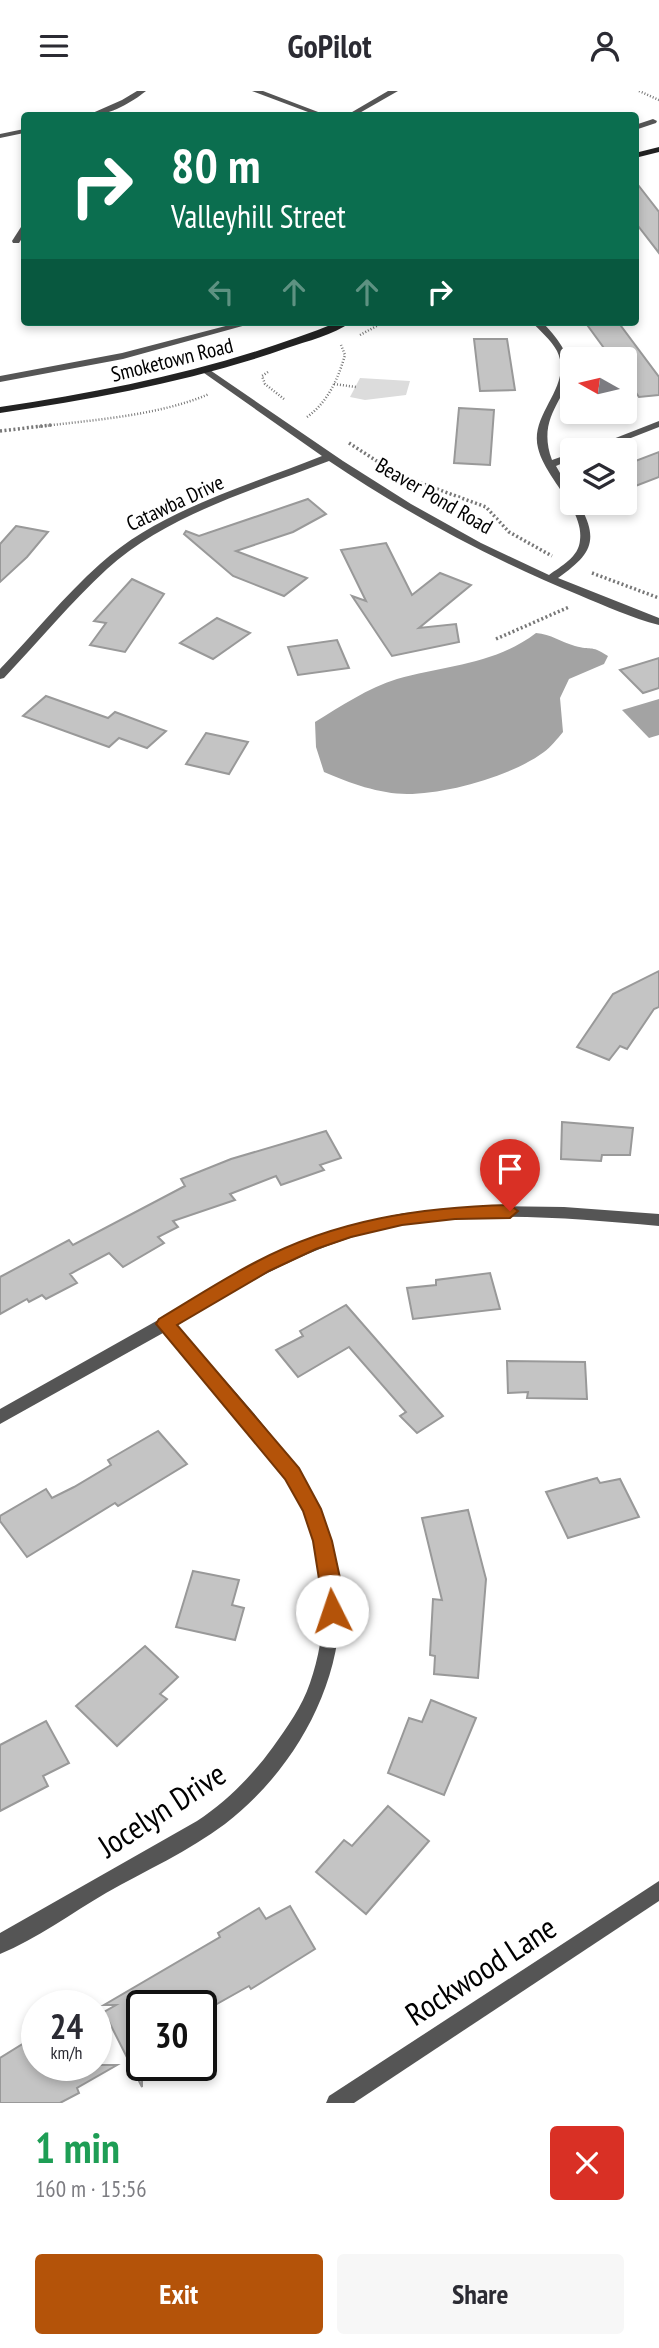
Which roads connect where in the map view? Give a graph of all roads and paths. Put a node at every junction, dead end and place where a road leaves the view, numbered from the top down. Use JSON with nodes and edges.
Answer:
{"nodes":[{"id":1,"x":142,"y":91,"type":"edge"},
{"id":2,"x":256,"y":91,"type":"edge"},
{"id":3,"x":394,"y":91,"type":"edge"},
{"id":4,"x":639,"y":91,"type":"edge"},
{"id":5,"x":659,"y":100,"type":"edge"},
{"id":6,"x":100,"y":112,"type":"edge"},
{"id":7,"x":314,"y":112,"type":"edge"},
{"id":8,"x":356,"y":112,"type":"edge"},
{"id":9,"x":653,"y":121,"type":"dead end"},
{"id":10,"x":639,"y":126,"type":"edge"},
{"id":11,"x":21,"y":132,"type":"edge"},
{"id":12,"x":0,"y":136,"type":"edge"},
{"id":13,"x":659,"y":149,"type":"edge"},
{"id":14,"x":639,"y":155,"type":"edge"},
{"id":15,"x":21,"y":234,"type":"edge"},
{"id":16,"x":16,"y":241,"type":"dead end"},
{"id":17,"x":237,"y":326,"type":"edge"},
{"id":18,"x":336,"y":326,"type":"edge"},
{"id":19,"x":377,"y":326,"type":"edge"},
{"id":20,"x":541,"y":326,"type":"edge"},
{"id":21,"x":357,"y":337,"type":"dead end"},
{"id":22,"x":348,"y":341,"type":"dead end"},
{"id":23,"x":340,"y":345,"type":"junction"},
{"id":24,"x":331,"y":349,"type":"dead end"},
{"id":25,"x":279,"y":368,"type":"dead end"},
{"id":26,"x":207,"y":371,"type":"junction"},
{"id":27,"x":0,"y":379,"type":"edge"},
{"id":28,"x":334,"y":384,"type":"junction"},
{"id":29,"x":356,"y":387,"type":"dead end"},
{"id":30,"x":210,"y":394,"type":"dead end"},
{"id":31,"x":286,"y":401,"type":"dead end"},
{"id":32,"x":0,"y":410,"type":"edge"},
{"id":33,"x":315,"y":422,"type":"dead end"},
{"id":34,"x":659,"y":424,"type":"edge"},
{"id":35,"x":0,"y":431,"type":"edge"},
{"id":36,"x":622,"y":438,"type":"edge"},
{"id":37,"x":347,"y":442,"type":"dead end"},
{"id":38,"x":329,"y":457,"type":"junction"},
{"id":39,"x":560,"y":461,"type":"edge"},
{"id":40,"x":550,"y":465,"type":"junction"},
{"id":41,"x":552,"y":556,"type":"dead end"},
{"id":42,"x":585,"y":572,"type":"dead end"},
{"id":43,"x":550,"y":579,"type":"junction"},
{"id":44,"x":659,"y":598,"type":"edge"},
{"id":45,"x":573,"y":606,"type":"dead end"},
{"id":46,"x":659,"y":622,"type":"edge"},
{"id":47,"x":496,"y":639,"type":"dead end"},
{"id":48,"x":0,"y":676,"type":"edge"},
{"id":49,"x":659,"y":1220,"type":"edge"},
{"id":50,"x":165,"y":1324,"type":"junction"},
{"id":51,"x":0,"y":1417,"type":"edge"},
{"id":52,"x":659,"y":1890,"type":"edge"},
{"id":53,"x":0,"y":1944,"type":"edge"},
{"id":54,"x":336,"y":2103,"type":"edge"}],
"edges":[{"from":1,"to":6,"type":"street"},
{"from":2,"to":7,"type":"street"},
{"from":3,"to":8,"type":"street"},
{"from":4,"to":5,"type":"path"},
{"from":9,"to":10,"type":"street"},
{"from":11,"to":12,"type":"street"},
{"from":13,"to":14,"type":"main road"},
{"from":15,"to":16,"type":"street"},
{"from":17,"to":27,"type":"street"},
{"from":18,"to":26,"type":"main road","name":"Smoketown Road"},
{"from":19,"to":21,"type":"path"},
{"from":20,"to":40,"type":"street"},
{"from":22,"to":23,"type":"path"},
{"from":23,"to":24,"type":"path"},
{"from":23,"to":28,"type":"path"},
{"from":25,"to":31,"type":"path"},
{"from":26,"to":32,"type":"main road","name":"Smoketown Road"},
{"from":26,"to":38,"type":"street","name":"Beaver Pond Road"},
{"from":28,"to":29,"type":"path"},
{"from":28,"to":33,"type":"path"},
{"from":30,"to":35,"type":"path"},
{"from":34,"to":36,"type":"street"},
{"from":37,"to":41,"type":"path"},
{"from":38,"to":43,"type":"street","name":"Beaver Pond Road"},
{"from":38,"to":48,"type":"street","name":"Catawba Drive"},
{"from":39,"to":40,"type":"street"},
{"from":40,"to":43,"type":"street"},
{"from":42,"to":44,"type":"path"},
{"from":43,"to":46,"type":"street","name":"Beaver Pond Road"},
{"from":45,"to":47,"type":"path"},
{"from":49,"to":50,"type":"street"},
{"from":50,"to":51,"type":"street"},
{"from":50,"to":53,"type":"street","name":"Jocelyn Drive"},
{"from":52,"to":54,"type":"street","name":"Rockwood Lane"}]}
